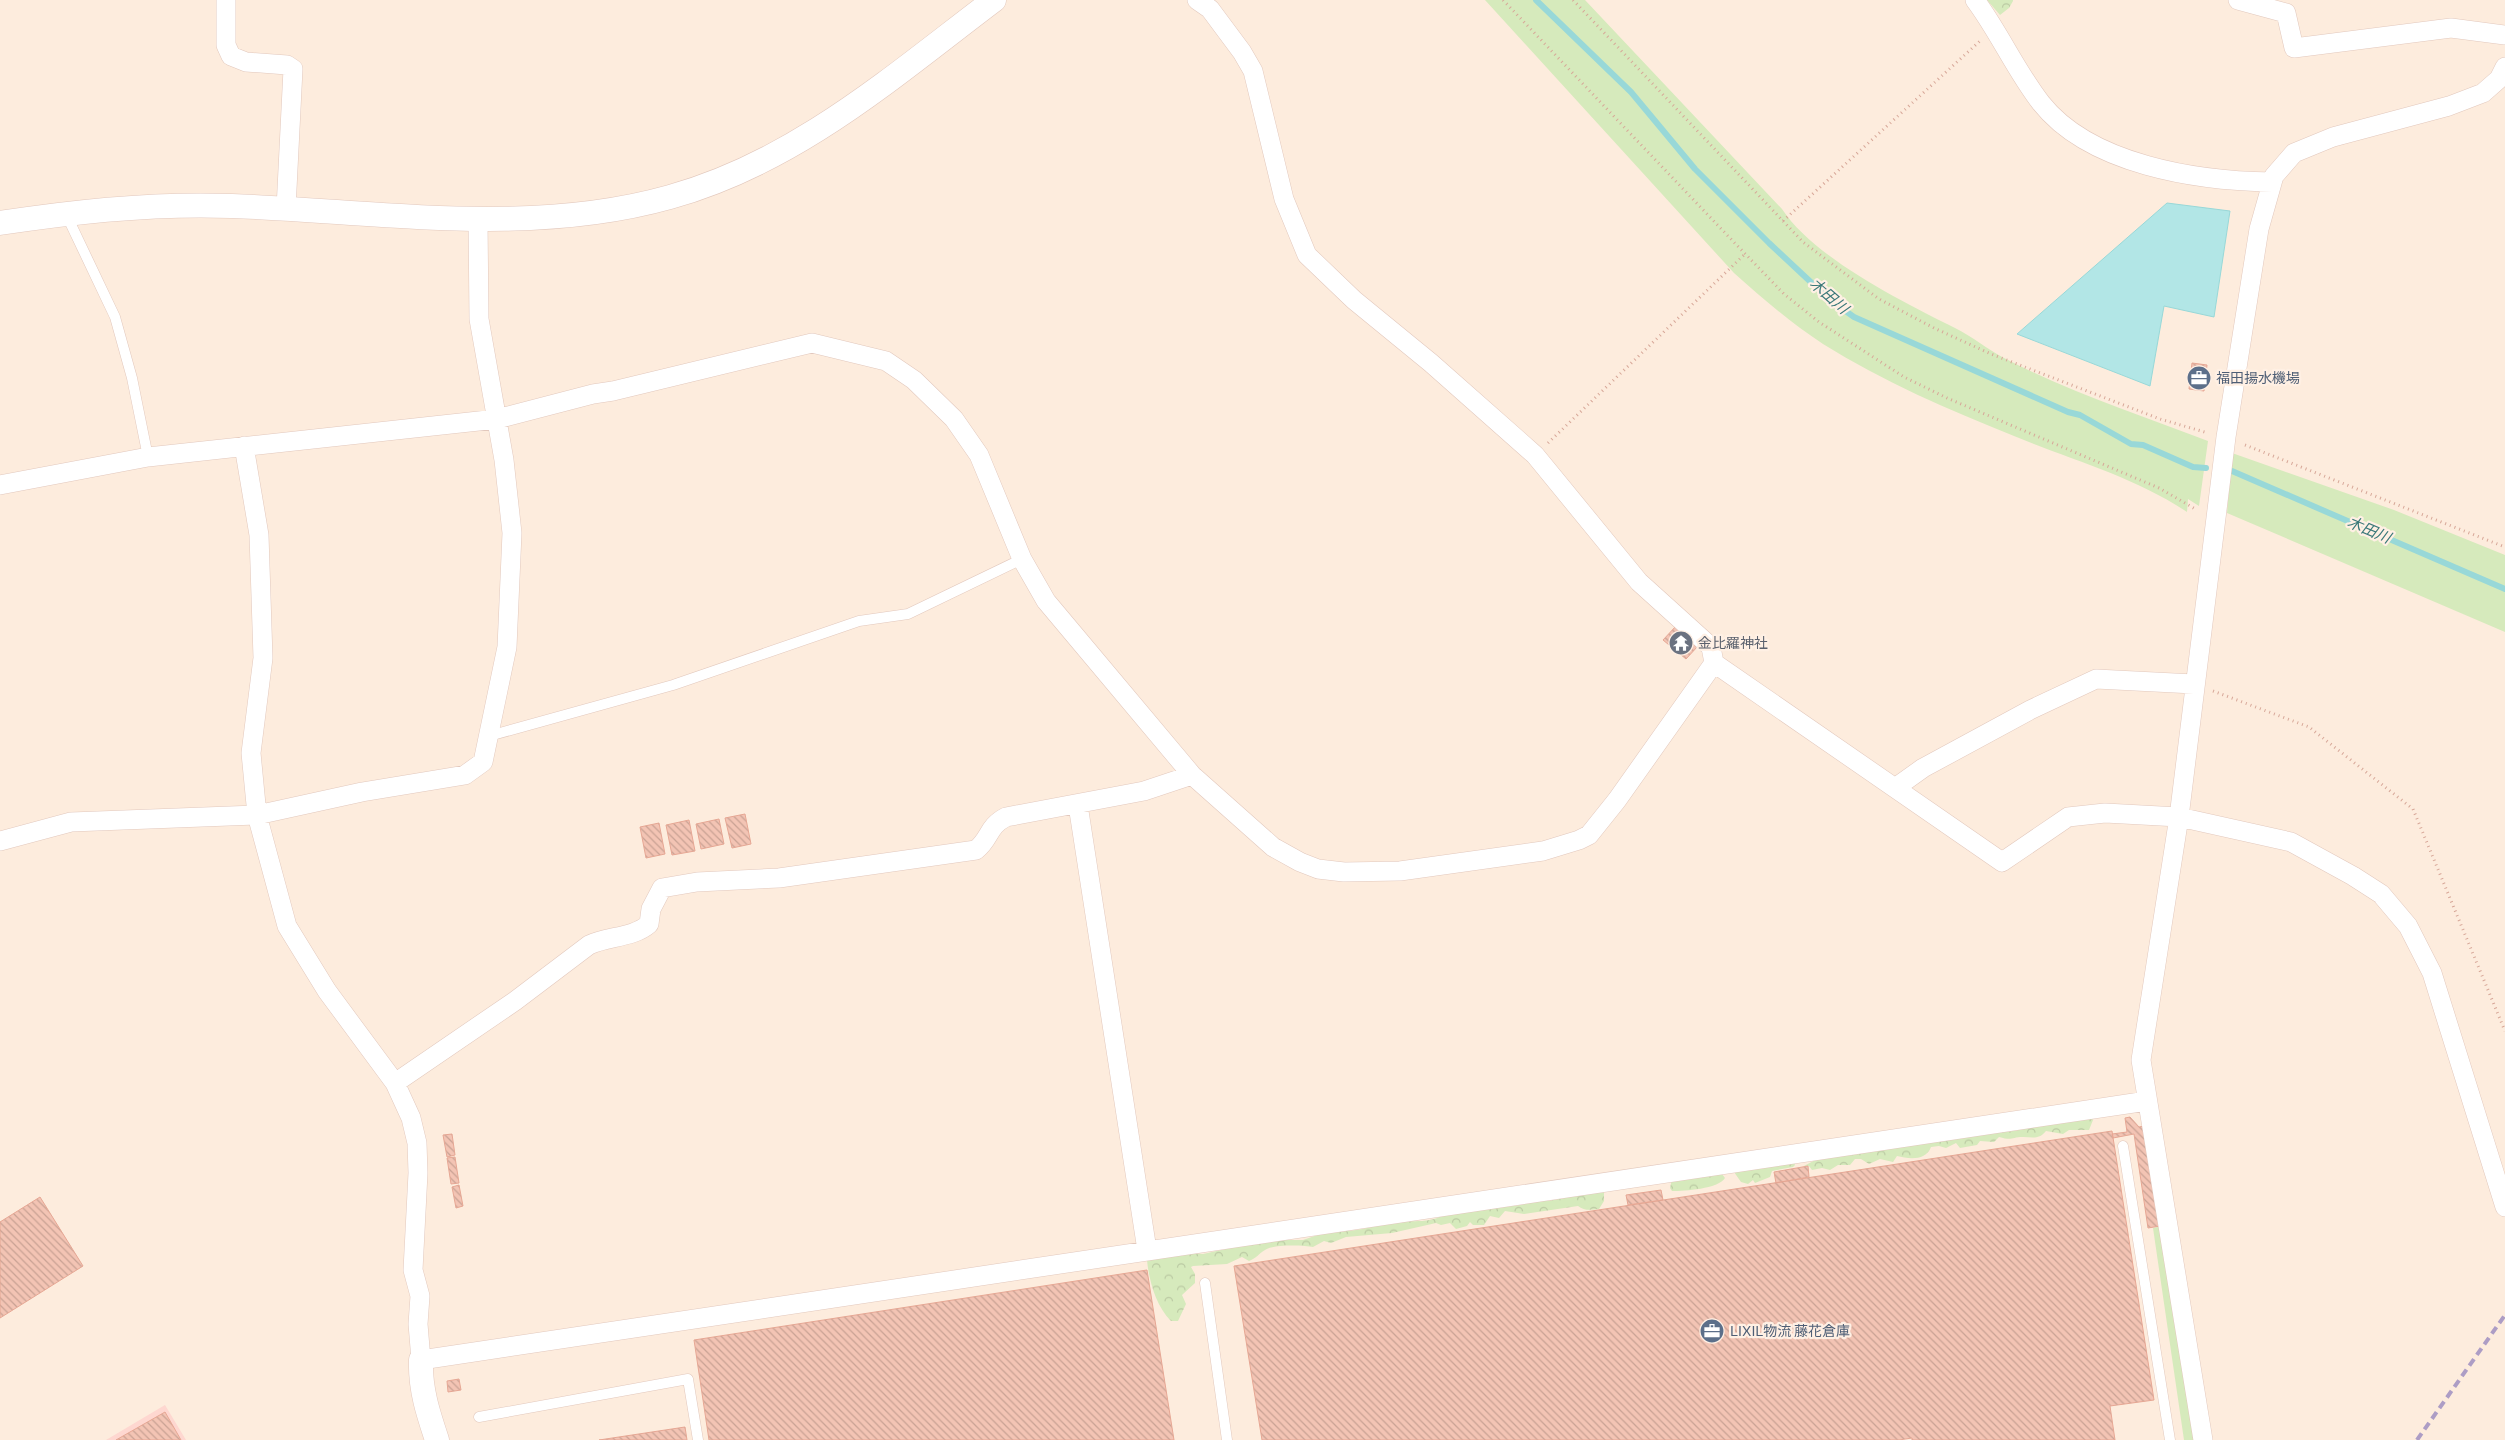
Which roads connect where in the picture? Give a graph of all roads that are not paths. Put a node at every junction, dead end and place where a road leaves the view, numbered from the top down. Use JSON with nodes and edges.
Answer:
{"nodes":[{"id":1,"x":226,"y":0,"type":"edge"},
{"id":2,"x":994,"y":0,"type":"edge"},
{"id":3,"x":1197,"y":0,"type":"edge"},
{"id":4,"x":1975,"y":0,"type":"edge"},
{"id":5,"x":2238,"y":0,"type":"edge"},
{"id":6,"x":2505,"y":35,"type":"edge"},
{"id":7,"x":2505,"y":67,"type":"edge"},
{"id":8,"x":2272,"y":182,"type":"junction"},
{"id":9,"x":286,"y":208,"type":"junction"},
{"id":10,"x":66,"y":214,"type":"junction"},
{"id":11,"x":478,"y":219,"type":"junction"},
{"id":12,"x":0,"y":223,"type":"edge"},
{"id":13,"x":497,"y":419,"type":"junction"},
{"id":14,"x":244,"y":446,"type":"junction"},
{"id":15,"x":148,"y":457,"type":"junction"},
{"id":16,"x":0,"y":485,"type":"edge"},
{"id":17,"x":1022,"y":559,"type":"junction"},
{"id":18,"x":1714,"y":662,"type":"junction"},
{"id":19,"x":2194,"y":684,"type":"junction"},
{"id":20,"x":489,"y":736,"type":"junction"},
{"id":21,"x":1192,"y":775,"type":"junction"},
{"id":22,"x":1895,"y":788,"type":"junction"},
{"id":23,"x":1078,"y":805,"type":"junction"},
{"id":24,"x":257,"y":815,"type":"junction"},
{"id":25,"x":2179,"y":817,"type":"junction"},
{"id":26,"x":0,"y":841,"type":"edge"},
{"id":27,"x":395,"y":1083,"type":"junction"},
{"id":28,"x":2148,"y":1101,"type":"junction"},
{"id":29,"x":2123,"y":1146,"type":"dead end"},
{"id":30,"x":2505,"y":1207,"type":"edge"},
{"id":31,"x":1147,"y":1250,"type":"junction"},
{"id":32,"x":1205,"y":1283,"type":"dead end"},
{"id":33,"x":421,"y":1360,"type":"junction"},
{"id":34,"x":479,"y":1417,"type":"dead end"},
{"id":35,"x":437,"y":1440,"type":"edge"},
{"id":36,"x":698,"y":1440,"type":"edge"},
{"id":37,"x":1226,"y":1440,"type":"edge"},
{"id":38,"x":2170,"y":1440,"type":"edge"},
{"id":39,"x":2203,"y":1440,"type":"edge"}],
"edges":[{"from":1,"to":9,"type":"street"},
{"from":2,"to":11,"type":"street"},
{"from":3,"to":18,"type":"street"},
{"from":4,"to":8,"type":"street"},
{"from":5,"to":6,"type":"street"},
{"from":7,"to":8,"type":"street"},
{"from":8,"to":19,"type":"street"},
{"from":9,"to":10,"type":"street"},
{"from":9,"to":11,"type":"street"},
{"from":10,"to":12,"type":"street"},
{"from":10,"to":15,"type":"lane"},
{"from":11,"to":13,"type":"street"},
{"from":13,"to":14,"type":"street"},
{"from":13,"to":17,"type":"street"},
{"from":13,"to":20,"type":"street"},
{"from":14,"to":15,"type":"street"},
{"from":14,"to":24,"type":"street"},
{"from":15,"to":16,"type":"street"},
{"from":17,"to":20,"type":"lane"},
{"from":17,"to":21,"type":"street"},
{"from":18,"to":21,"type":"street"},
{"from":18,"to":22,"type":"street"},
{"from":19,"to":22,"type":"street"},
{"from":19,"to":25,"type":"street"},
{"from":20,"to":24,"type":"street"},
{"from":21,"to":23,"type":"street"},
{"from":22,"to":25,"type":"street"},
{"from":23,"to":27,"type":"street"},
{"from":23,"to":31,"type":"street"},
{"from":24,"to":26,"type":"street"},
{"from":24,"to":27,"type":"street"},
{"from":25,"to":28,"type":"street"},
{"from":25,"to":30,"type":"street"},
{"from":27,"to":33,"type":"street"},
{"from":28,"to":31,"type":"street"},
{"from":28,"to":39,"type":"street"},
{"from":29,"to":38,"type":"lane"},
{"from":31,"to":33,"type":"street"},
{"from":32,"to":37,"type":"lane"},
{"from":33,"to":35,"type":"street"},
{"from":34,"to":36,"type":"lane"}]}
